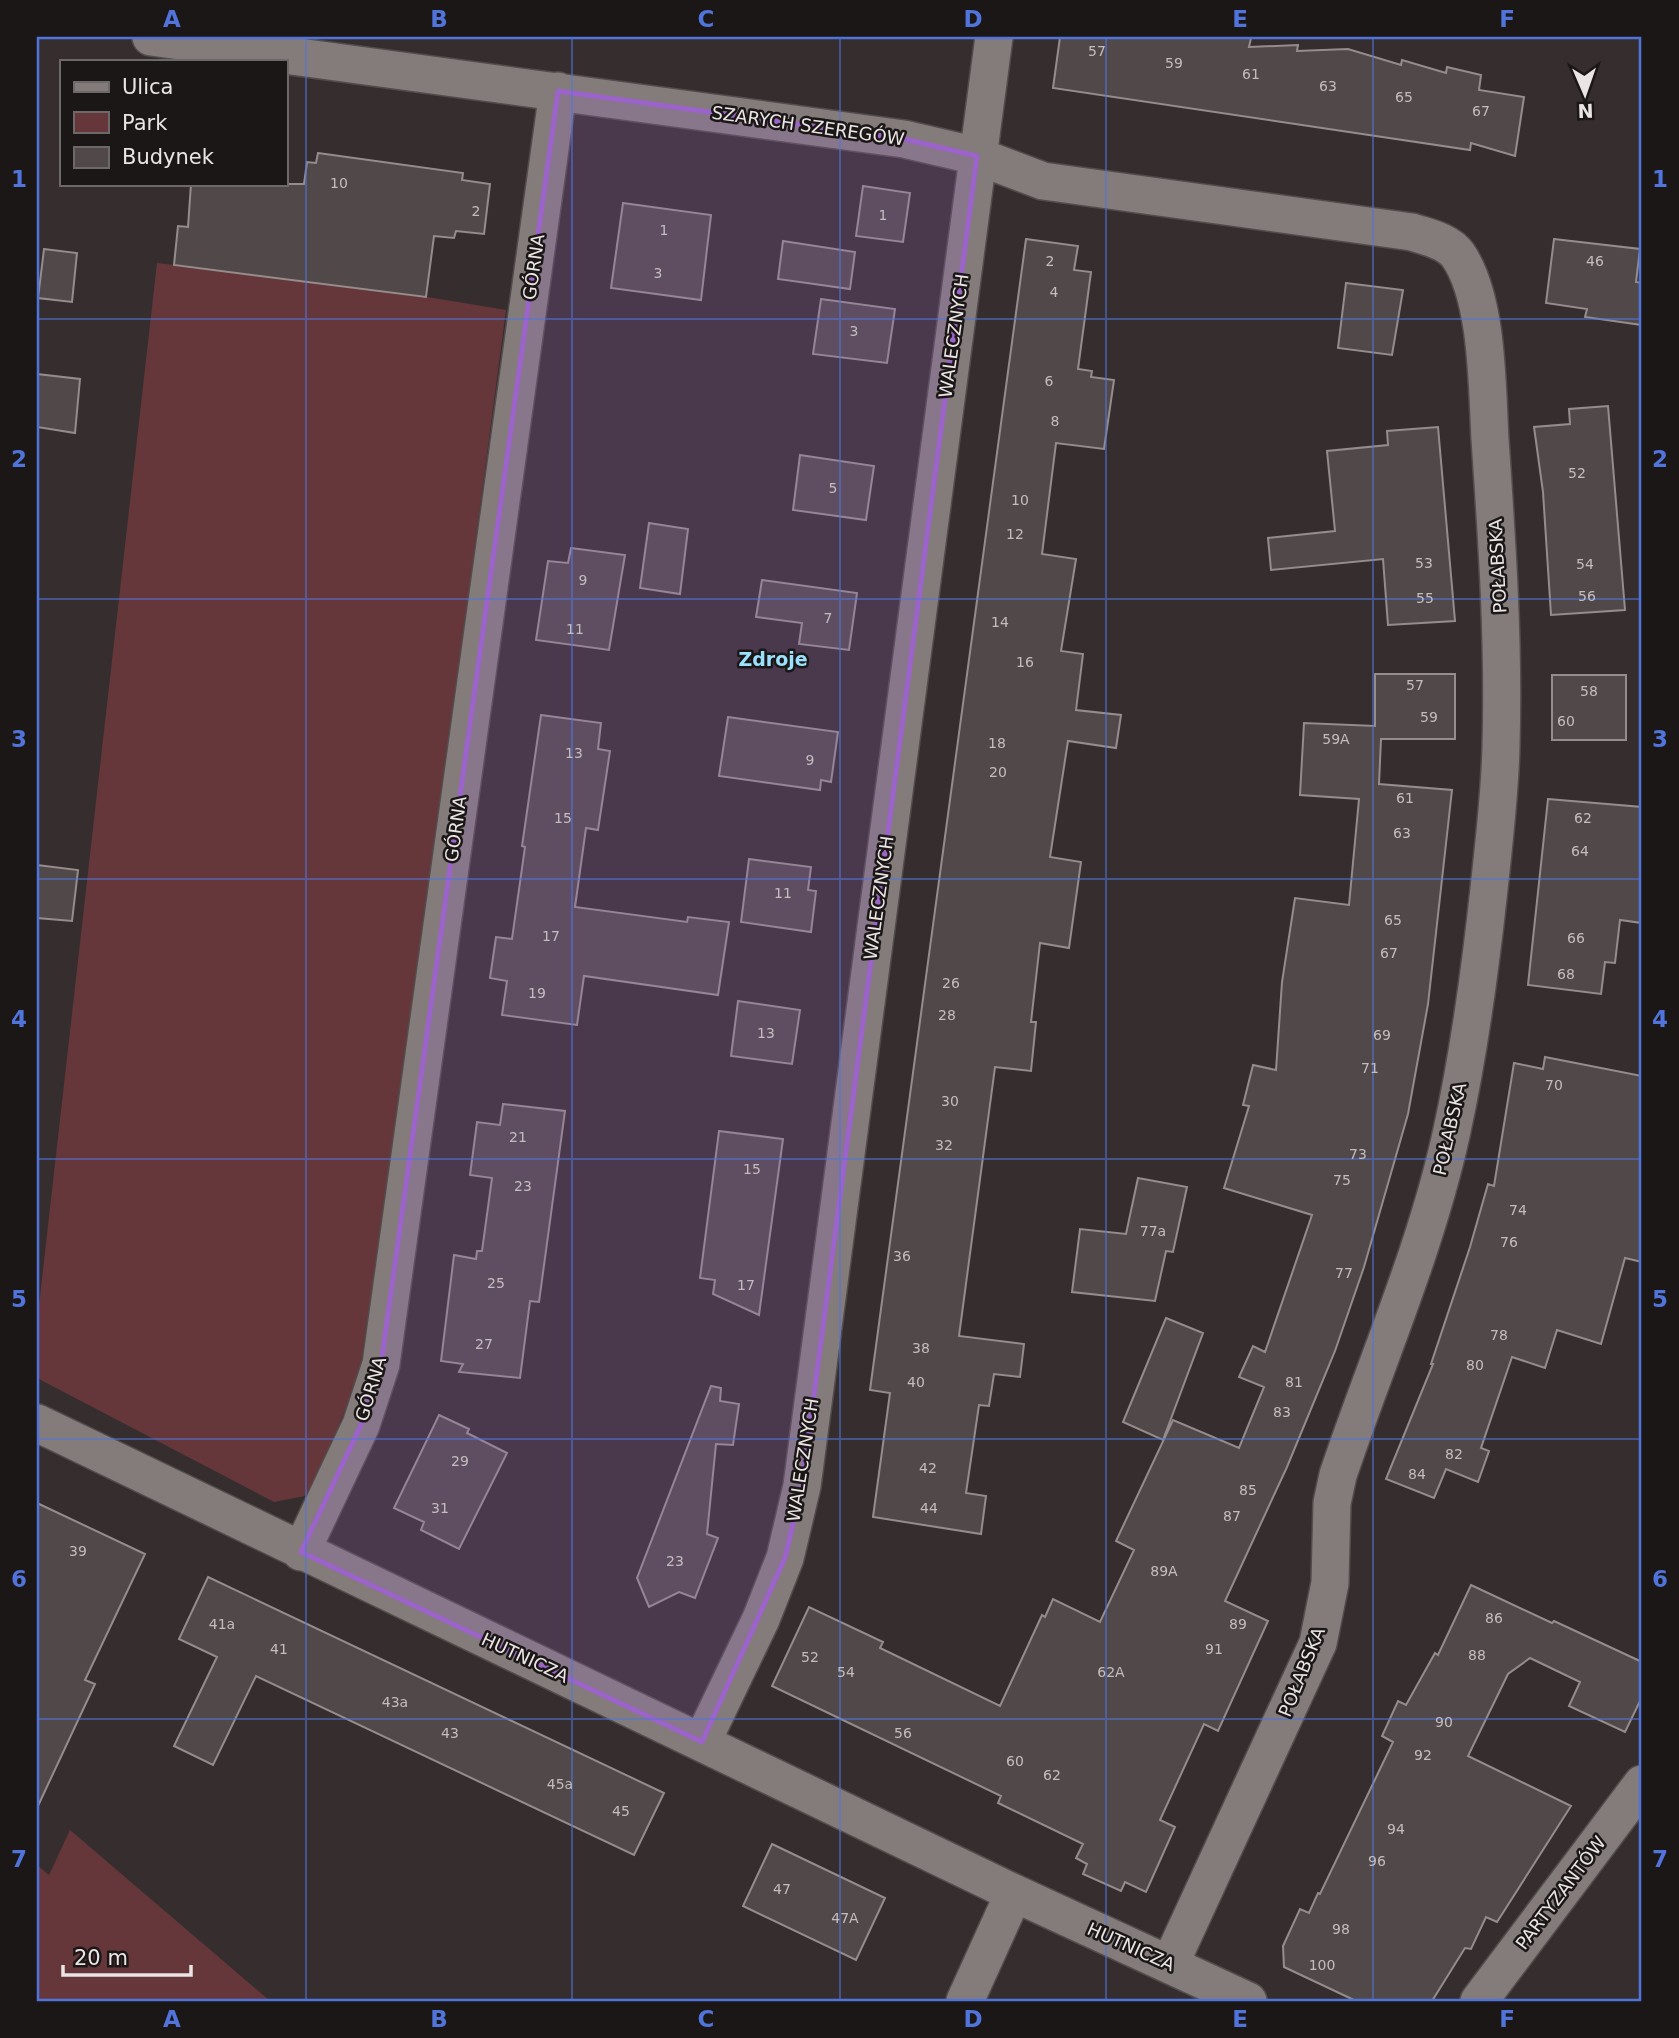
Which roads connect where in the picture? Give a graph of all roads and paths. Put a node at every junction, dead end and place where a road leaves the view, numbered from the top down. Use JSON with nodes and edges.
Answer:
{"nodes":[{"id":1,"x":151,"y":37,"type":"edge"},
{"id":2,"x":993,"y":37,"type":"edge"},
{"id":3,"x":558,"y":92,"type":"junction"},
{"id":4,"x":977,"y":156,"type":"junction"},
{"id":5,"x":1456,"y":251,"type":"joint"},
{"id":6,"x":37,"y":1423,"type":"edge"},
{"id":7,"x":301,"y":1552,"type":"junction"},
{"id":8,"x":702,"y":1742,"type":"junction"},
{"id":9,"x":1642,"y":1784,"type":"edge"},
{"id":10,"x":1014,"y":1893,"type":"junction"},
{"id":11,"x":1170,"y":1964,"type":"junction"},
{"id":12,"x":965,"y":2001,"type":"edge"},
{"id":13,"x":1248,"y":2001,"type":"edge"},
{"id":14,"x":1479,"y":2001,"type":"edge"}],
"edges":[{"from":1,"to":3,"type":"street","name":"SZARYCH SZEREGÓW"},
{"from":2,"to":4,"type":"street","name":"WALECZNYCH"},
{"from":3,"to":4,"type":"street","name":"SZARYCH SZEREGÓW"},
{"from":3,"to":7,"type":"street","name":"GÓRNA"},
{"from":4,"to":5,"type":"street","name":"SZARYCH SZEREGÓW"},
{"from":4,"to":8,"type":"street","name":"WALECZNYCH"},
{"from":5,"to":11,"type":"street","name":"POŁABSKA"},
{"from":6,"to":7,"type":"street","name":"HUTNICZA"},
{"from":7,"to":8,"type":"street","name":"HUTNICZA"},
{"from":8,"to":10,"type":"street","name":"HUTNICZA"},
{"from":9,"to":14,"type":"street","name":"PARTYZANTÓW"},
{"from":10,"to":11,"type":"street","name":"HUTNICZA"},
{"from":10,"to":12,"type":"street"},
{"from":11,"to":13,"type":"street","name":"HUTNICZA"}]}
